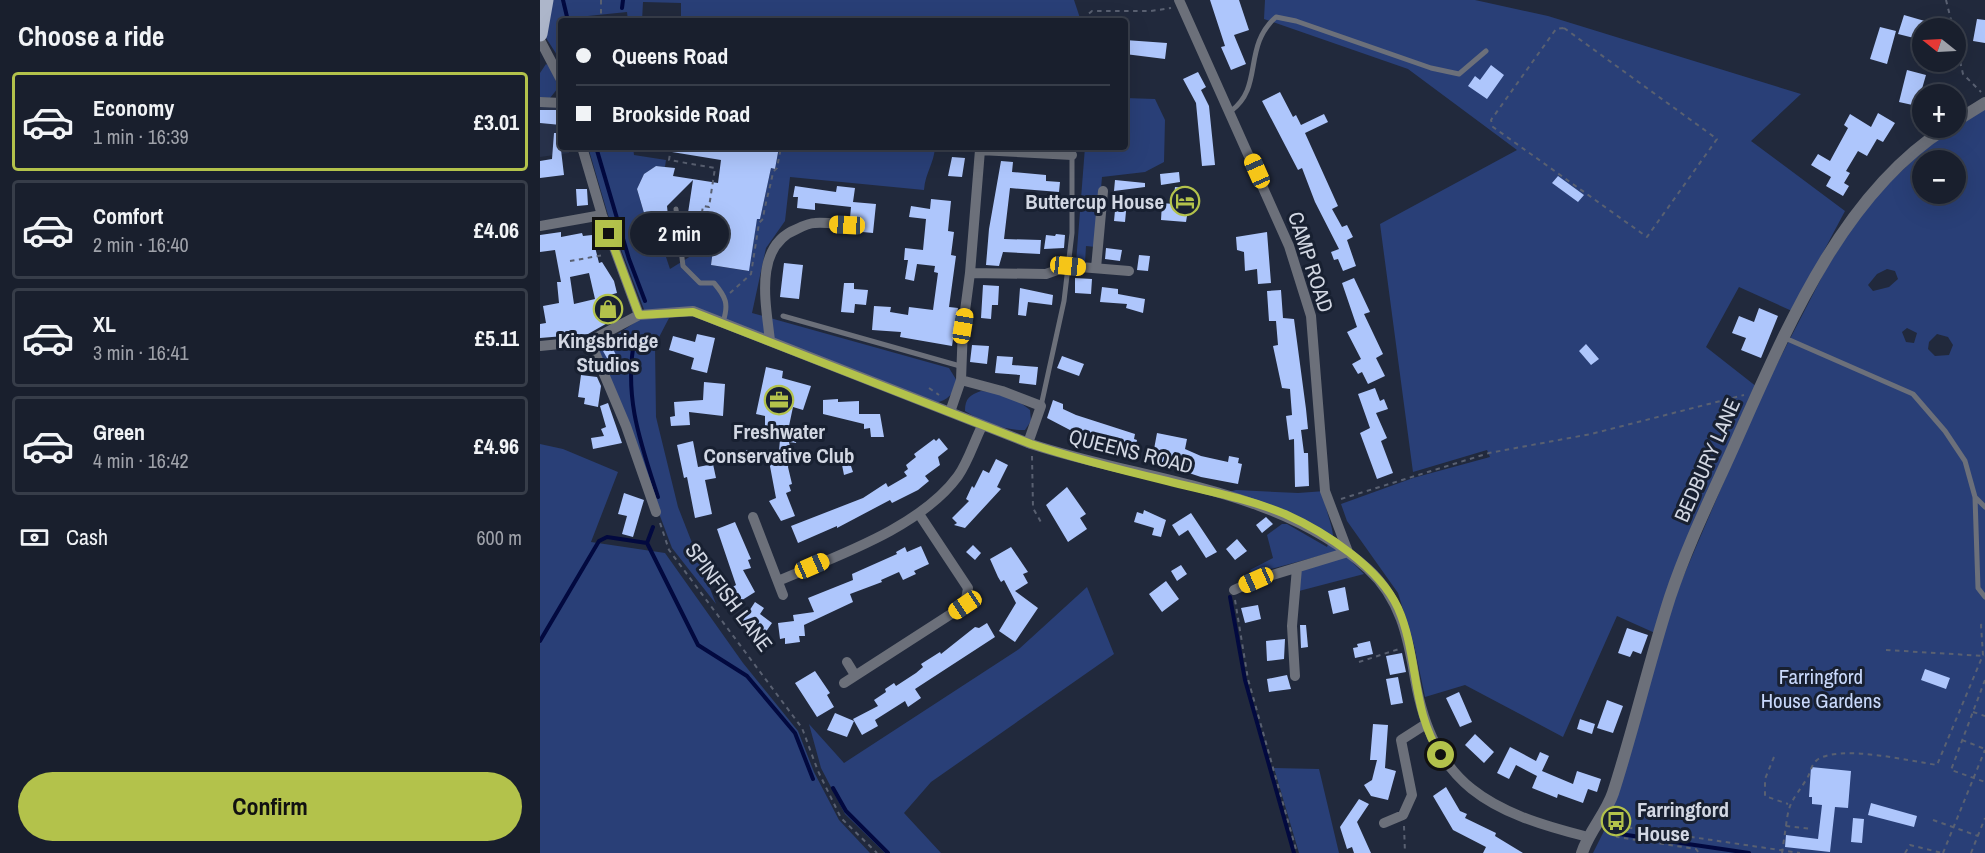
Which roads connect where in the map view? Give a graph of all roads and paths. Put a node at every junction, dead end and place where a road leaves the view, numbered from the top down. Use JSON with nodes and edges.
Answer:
{"nodes":[{"id":1,"x":546,"y":0,"type":"edge"},
{"id":2,"x":601,"y":0,"type":"edge"},
{"id":3,"x":1946,"y":0,"type":"edge"},
{"id":4,"x":1180,"y":3,"type":"edge"},
{"id":5,"x":601,"y":18,"type":"edge"},
{"id":6,"x":1086,"y":18,"type":"edge"},
{"id":7,"x":1950,"y":18,"type":"edge"},
{"id":8,"x":540,"y":34,"type":"edge"},
{"id":9,"x":540,"y":40,"type":"edge"},
{"id":10,"x":1486,"y":51,"type":"dead end"},
{"id":11,"x":1963,"y":72,"type":"edge"},
{"id":12,"x":558,"y":74,"type":"edge"},
{"id":13,"x":1985,"y":96,"type":"edge"},
{"id":14,"x":540,"y":102,"type":"edge"},
{"id":15,"x":558,"y":103,"type":"edge"},
{"id":16,"x":1985,"y":103,"type":"edge"},
{"id":17,"x":1231,"y":111,"type":"junction"},
{"id":18,"x":1497,"y":112,"type":"joint"},
{"id":19,"x":1966,"y":115,"type":"edge"},
{"id":20,"x":1933,"y":138,"type":"edge"},
{"id":21,"x":583,"y":150,"type":"edge"},
{"id":22,"x":671,"y":150,"type":"edge"},
{"id":23,"x":780,"y":150,"type":"edge"},
{"id":24,"x":1072,"y":155,"type":"joint"},
{"id":25,"x":1103,"y":191,"type":"dead end"},
{"id":26,"x":676,"y":209,"type":"dead end"},
{"id":27,"x":602,"y":216,"type":"junction"},
{"id":28,"x":847,"y":225,"type":"dead end"},
{"id":29,"x":540,"y":226,"type":"edge"},
{"id":30,"x":680,"y":235,"type":"junction"},
{"id":31,"x":616,"y":253,"type":"junction"},
{"id":32,"x":570,"y":261,"type":"dead end"},
{"id":33,"x":1068,"y":266,"type":"junction"},
{"id":34,"x":1096,"y":268,"type":"junction"},
{"id":35,"x":1130,"y":271,"type":"dead end"},
{"id":36,"x":970,"y":273,"type":"junction"},
{"id":37,"x":726,"y":297,"type":"junction"},
{"id":38,"x":639,"y":315,"type":"junction"},
{"id":39,"x":783,"y":316,"type":"dead end"},
{"id":40,"x":723,"y":322,"type":"junction"},
{"id":41,"x":1785,"y":338,"type":"junction"},
{"id":42,"x":590,"y":341,"type":"junction"},
{"id":43,"x":770,"y":341,"type":"junction"},
{"id":44,"x":540,"y":346,"type":"edge"},
{"id":45,"x":960,"y":366,"type":"junction"},
{"id":46,"x":961,"y":380,"type":"junction"},
{"id":47,"x":1758,"y":393,"type":"junction"},
{"id":48,"x":1041,"y":406,"type":"junction"},
{"id":49,"x":950,"y":412,"type":"junction"},
{"id":50,"x":982,"y":426,"type":"junction"},
{"id":51,"x":1030,"y":444,"type":"junction"},
{"id":52,"x":1975,"y":497,"type":"junction"},
{"id":53,"x":1329,"y":501,"type":"junction"},
{"id":54,"x":1985,"y":507,"type":"edge"},
{"id":55,"x":656,"y":512,"type":"joint"},
{"id":56,"x":919,"y":514,"type":"junction"},
{"id":57,"x":753,"y":517,"type":"dead end"},
{"id":58,"x":1042,"y":524,"type":"dead end"},
{"id":59,"x":1348,"y":552,"type":"junction"},
{"id":60,"x":1297,"y":568,"type":"junction"},
{"id":61,"x":778,"y":581,"type":"junction"},
{"id":62,"x":1234,"y":590,"type":"joint"},
{"id":63,"x":783,"y":595,"type":"dead end"},
{"id":64,"x":1985,"y":597,"type":"edge"},
{"id":65,"x":1985,"y":621,"type":"edge"},
{"id":66,"x":1410,"y":645,"type":"junction"},
{"id":67,"x":1886,"y":650,"type":"dead end"},
{"id":68,"x":1984,"y":656,"type":"edge"},
{"id":69,"x":847,"y":662,"type":"dead end"},
{"id":70,"x":1359,"y":662,"type":"dead end"},
{"id":71,"x":855,"y":675,"type":"junction"},
{"id":72,"x":1295,"y":676,"type":"dead end"},
{"id":73,"x":1985,"y":682,"type":"edge"},
{"id":74,"x":844,"y":683,"type":"dead end"},
{"id":75,"x":1973,"y":712,"type":"junction"},
{"id":76,"x":1985,"y":716,"type":"edge"},
{"id":77,"x":1426,"y":724,"type":"junction"},
{"id":78,"x":1962,"y":740,"type":"junction"},
{"id":79,"x":1985,"y":749,"type":"edge"},
{"id":80,"x":1774,"y":757,"type":"dead end"},
{"id":81,"x":1973,"y":778,"type":"junction"},
{"id":82,"x":1985,"y":782,"type":"edge"},
{"id":83,"x":1788,"y":804,"type":"junction"},
{"id":84,"x":1403,"y":815,"type":"junction"},
{"id":85,"x":1985,"y":818,"type":"edge"},
{"id":86,"x":1933,"y":820,"type":"dead end"},
{"id":87,"x":1596,"y":821,"type":"junction"},
{"id":88,"x":1384,"y":823,"type":"dead end"},
{"id":89,"x":1617,"y":826,"type":"junction"},
{"id":90,"x":1786,"y":826,"type":"junction"},
{"id":91,"x":1953,"y":827,"type":"junction"},
{"id":92,"x":1812,"y":829,"type":"dead end"},
{"id":93,"x":1978,"y":836,"type":"junction"},
{"id":94,"x":1587,"y":837,"type":"junction"},
{"id":95,"x":1757,"y":848,"type":"junction"},
{"id":96,"x":1782,"y":852,"type":"edge"},
{"id":97,"x":877,"y":853,"type":"edge"},
{"id":98,"x":1297,"y":853,"type":"edge"},
{"id":99,"x":1405,"y":853,"type":"edge"},
{"id":100,"x":1582,"y":853,"type":"edge"},
{"id":101,"x":1699,"y":853,"type":"edge"},
{"id":102,"x":1755,"y":853,"type":"edge"},
{"id":103,"x":1800,"y":853,"type":"edge"},
{"id":104,"x":1905,"y":853,"type":"edge"},
{"id":105,"x":1942,"y":853,"type":"edge"},
{"id":106,"x":1971,"y":853,"type":"edge"}],
"edges":[{"from":1,"to":8,"type":"main road"},
{"from":2,"to":5,"type":"path"},
{"from":3,"to":7,"type":"path"},
{"from":4,"to":6,"type":"path"},
{"from":4,"to":17,"type":"street","name":"CAMP ROAD"},
{"from":9,"to":12,"type":"street"},
{"from":10,"to":17,"type":"lane"},
{"from":11,"to":13,"type":"path"},
{"from":14,"to":15,"type":"street"},
{"from":16,"to":19,"type":"street"},
{"from":17,"to":53,"type":"street","name":"CAMP ROAD"},
{"from":18,"to":18,"type":"path"},
{"from":20,"to":41,"type":"street","name":"BEDBURY LANE"},
{"from":21,"to":27,"type":"street"},
{"from":22,"to":30,"type":"path"},
{"from":23,"to":37,"type":"path"},
{"from":24,"to":33,"type":"lane"},
{"from":24,"to":36,"type":"street"},
{"from":25,"to":34,"type":"street"},
{"from":26,"to":30,"type":"lane"},
{"from":27,"to":29,"type":"street"},
{"from":27,"to":31,"type":"street"},
{"from":28,"to":43,"type":"street"},
{"from":30,"to":37,"type":"lane"},
{"from":31,"to":32,"type":"path"},
{"from":31,"to":38,"type":"street"},
{"from":33,"to":34,"type":"street"},
{"from":33,"to":36,"type":"street"},
{"from":33,"to":48,"type":"lane"},
{"from":34,"to":35,"type":"street"},
{"from":36,"to":45,"type":"street"},
{"from":37,"to":40,"type":"lane"},
{"from":38,"to":40,"type":"street","name":"QUEENS ROAD"},
{"from":38,"to":42,"type":"street","name":"QUEENS ROAD"},
{"from":39,"to":45,"type":"lane"},
{"from":40,"to":43,"type":"street","name":"QUEENS ROAD"},
{"from":41,"to":47,"type":"street","name":"BEDBURY LANE"},
{"from":41,"to":52,"type":"lane"},
{"from":42,"to":44,"type":"street","name":"QUEENS ROAD"},
{"from":42,"to":55,"type":"street"},
{"from":43,"to":49,"type":"street","name":"QUEENS ROAD"},
{"from":45,"to":46,"type":"street"},
{"from":46,"to":48,"type":"street"},
{"from":46,"to":49,"type":"street"},
{"from":47,"to":53,"type":"path"},
{"from":47,"to":87,"type":"street","name":"BEDBURY LANE"},
{"from":48,"to":51,"type":"street"},
{"from":49,"to":50,"type":"street","name":"QUEENS ROAD"},
{"from":50,"to":51,"type":"street","name":"QUEENS ROAD"},
{"from":50,"to":56,"type":"street"},
{"from":51,"to":58,"type":"path"},
{"from":51,"to":59,"type":"street","name":"QUEENS ROAD"},
{"from":52,"to":54,"type":"lane"},
{"from":52,"to":64,"type":"lane"},
{"from":53,"to":59,"type":"street","name":"CAMP ROAD"},
{"from":55,"to":97,"type":"path","name":"SPINFISH LANE"},
{"from":56,"to":61,"type":"street"},
{"from":56,"to":71,"type":"street"},
{"from":57,"to":61,"type":"street"},
{"from":59,"to":60,"type":"street"},
{"from":59,"to":66,"type":"street","name":"QUEENS ROAD"},
{"from":60,"to":62,"type":"street"},
{"from":60,"to":72,"type":"street"},
{"from":61,"to":63,"type":"street"},
{"from":62,"to":98,"type":"path"},
{"from":65,"to":68,"type":"path"},
{"from":66,"to":70,"type":"path"},
{"from":66,"to":77,"type":"street","name":"QUEENS ROAD"},
{"from":67,"to":68,"type":"path"},
{"from":68,"to":83,"type":"path"},
{"from":69,"to":71,"type":"street"},
{"from":71,"to":74,"type":"street"},
{"from":73,"to":75,"type":"path"},
{"from":75,"to":76,"type":"path"},
{"from":75,"to":78,"type":"path"},
{"from":77,"to":84,"type":"street"},
{"from":77,"to":94,"type":"street","name":"QUEENS ROAD"},
{"from":78,"to":79,"type":"path"},
{"from":78,"to":81,"type":"path"},
{"from":79,"to":81,"type":"path"},
{"from":80,"to":83,"type":"path"},
{"from":81,"to":82,"type":"path"},
{"from":81,"to":91,"type":"path"},
{"from":83,"to":90,"type":"path"},
{"from":84,"to":88,"type":"street"},
{"from":84,"to":99,"type":"path"},
{"from":85,"to":93,"type":"path"},
{"from":86,"to":91,"type":"path"},
{"from":87,"to":89,"type":"path"},
{"from":87,"to":94,"type":"street","name":"BEDBURY LANE"},
{"from":89,"to":95,"type":"path"},
{"from":89,"to":101,"type":"path"},
{"from":90,"to":92,"type":"path"},
{"from":90,"to":96,"type":"path"},
{"from":91,"to":93,"type":"path"},
{"from":91,"to":105,"type":"path"},
{"from":93,"to":106,"type":"path"},
{"from":94,"to":100,"type":"street","name":"BEDBURY LANE"},
{"from":95,"to":96,"type":"path"},
{"from":95,"to":102,"type":"path"},
{"from":96,"to":103,"type":"path"},
{"from":104,"to":105,"type":"path"}]}
